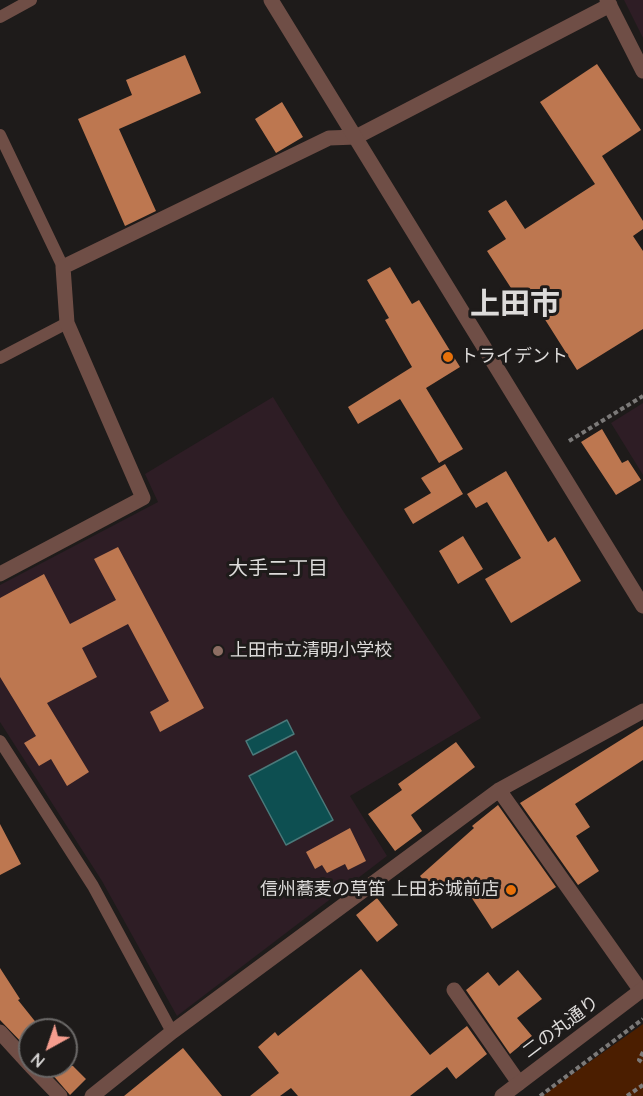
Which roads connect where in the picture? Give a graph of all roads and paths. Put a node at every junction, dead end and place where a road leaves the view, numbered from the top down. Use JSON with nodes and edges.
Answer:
{"nodes":[{"id":1,"x":31,"y":0,"type":"edge"},
{"id":2,"x":271,"y":0,"type":"edge"},
{"id":3,"x":608,"y":2,"type":"edge"},
{"id":4,"x":0,"y":16,"type":"edge"},
{"id":5,"x":643,"y":70,"type":"edge"},
{"id":6,"x":0,"y":135,"type":"edge"},
{"id":7,"x":356,"y":137,"type":"junction"},
{"id":8,"x":63,"y":267,"type":"junction"},
{"id":9,"x":67,"y":323,"type":"junction"},
{"id":10,"x":0,"y":358,"type":"edge"},
{"id":11,"x":643,"y":396,"type":"edge"},
{"id":12,"x":569,"y":441,"type":"dead end"},
{"id":13,"x":0,"y":574,"type":"edge"},
{"id":14,"x":643,"y":606,"type":"edge"},
{"id":15,"x":643,"y":711,"type":"edge"},
{"id":16,"x":0,"y":741,"type":"edge"},
{"id":17,"x":499,"y":790,"type":"junction"},
{"id":18,"x":454,"y":990,"type":"dead end"},
{"id":19,"x":642,"y":990,"type":"edge"},
{"id":20,"x":643,"y":1019,"type":"edge"},
{"id":21,"x":0,"y":1032,"type":"edge"},
{"id":22,"x":172,"y":1032,"type":"junction"},
{"id":23,"x":18,"y":1052,"type":"edge"},
{"id":24,"x":643,"y":1052,"type":"edge"},
{"id":25,"x":643,"y":1063,"type":"edge"},
{"id":26,"x":42,"y":1078,"type":"edge"},
{"id":27,"x":519,"y":1083,"type":"junction"},
{"id":28,"x":643,"y":1085,"type":"edge"},
{"id":29,"x":60,"y":1096,"type":"edge"},
{"id":30,"x":92,"y":1096,"type":"edge"},
{"id":31,"x":502,"y":1096,"type":"edge"},
{"id":32,"x":540,"y":1096,"type":"edge"},
{"id":33,"x":627,"y":1096,"type":"edge"}],
"edges":[{"from":1,"to":4,"type":"lane"},
{"from":2,"to":7,"type":"street"},
{"from":3,"to":5,"type":"street"},
{"from":3,"to":7,"type":"street"},
{"from":6,"to":8,"type":"lane"},
{"from":7,"to":8,"type":"street"},
{"from":7,"to":14,"type":"street"},
{"from":8,"to":9,"type":"street"},
{"from":9,"to":10,"type":"lane"},
{"from":9,"to":13,"type":"street"},
{"from":11,"to":12,"type":"path"},
{"from":15,"to":17,"type":"street"},
{"from":16,"to":22,"type":"lane"},
{"from":17,"to":19,"type":"street"},
{"from":17,"to":22,"type":"street"},
{"from":18,"to":27,"type":"street"},
{"from":19,"to":27,"type":"street","name":"二の丸通り"},
{"from":20,"to":32,"type":"path"},
{"from":21,"to":23,"type":"street"},
{"from":22,"to":30,"type":"street"},
{"from":24,"to":25,"type":"path"},
{"from":26,"to":29,"type":"street"},
{"from":27,"to":31,"type":"street","name":"二の丸通り"},
{"from":28,"to":33,"type":"path"}]}
